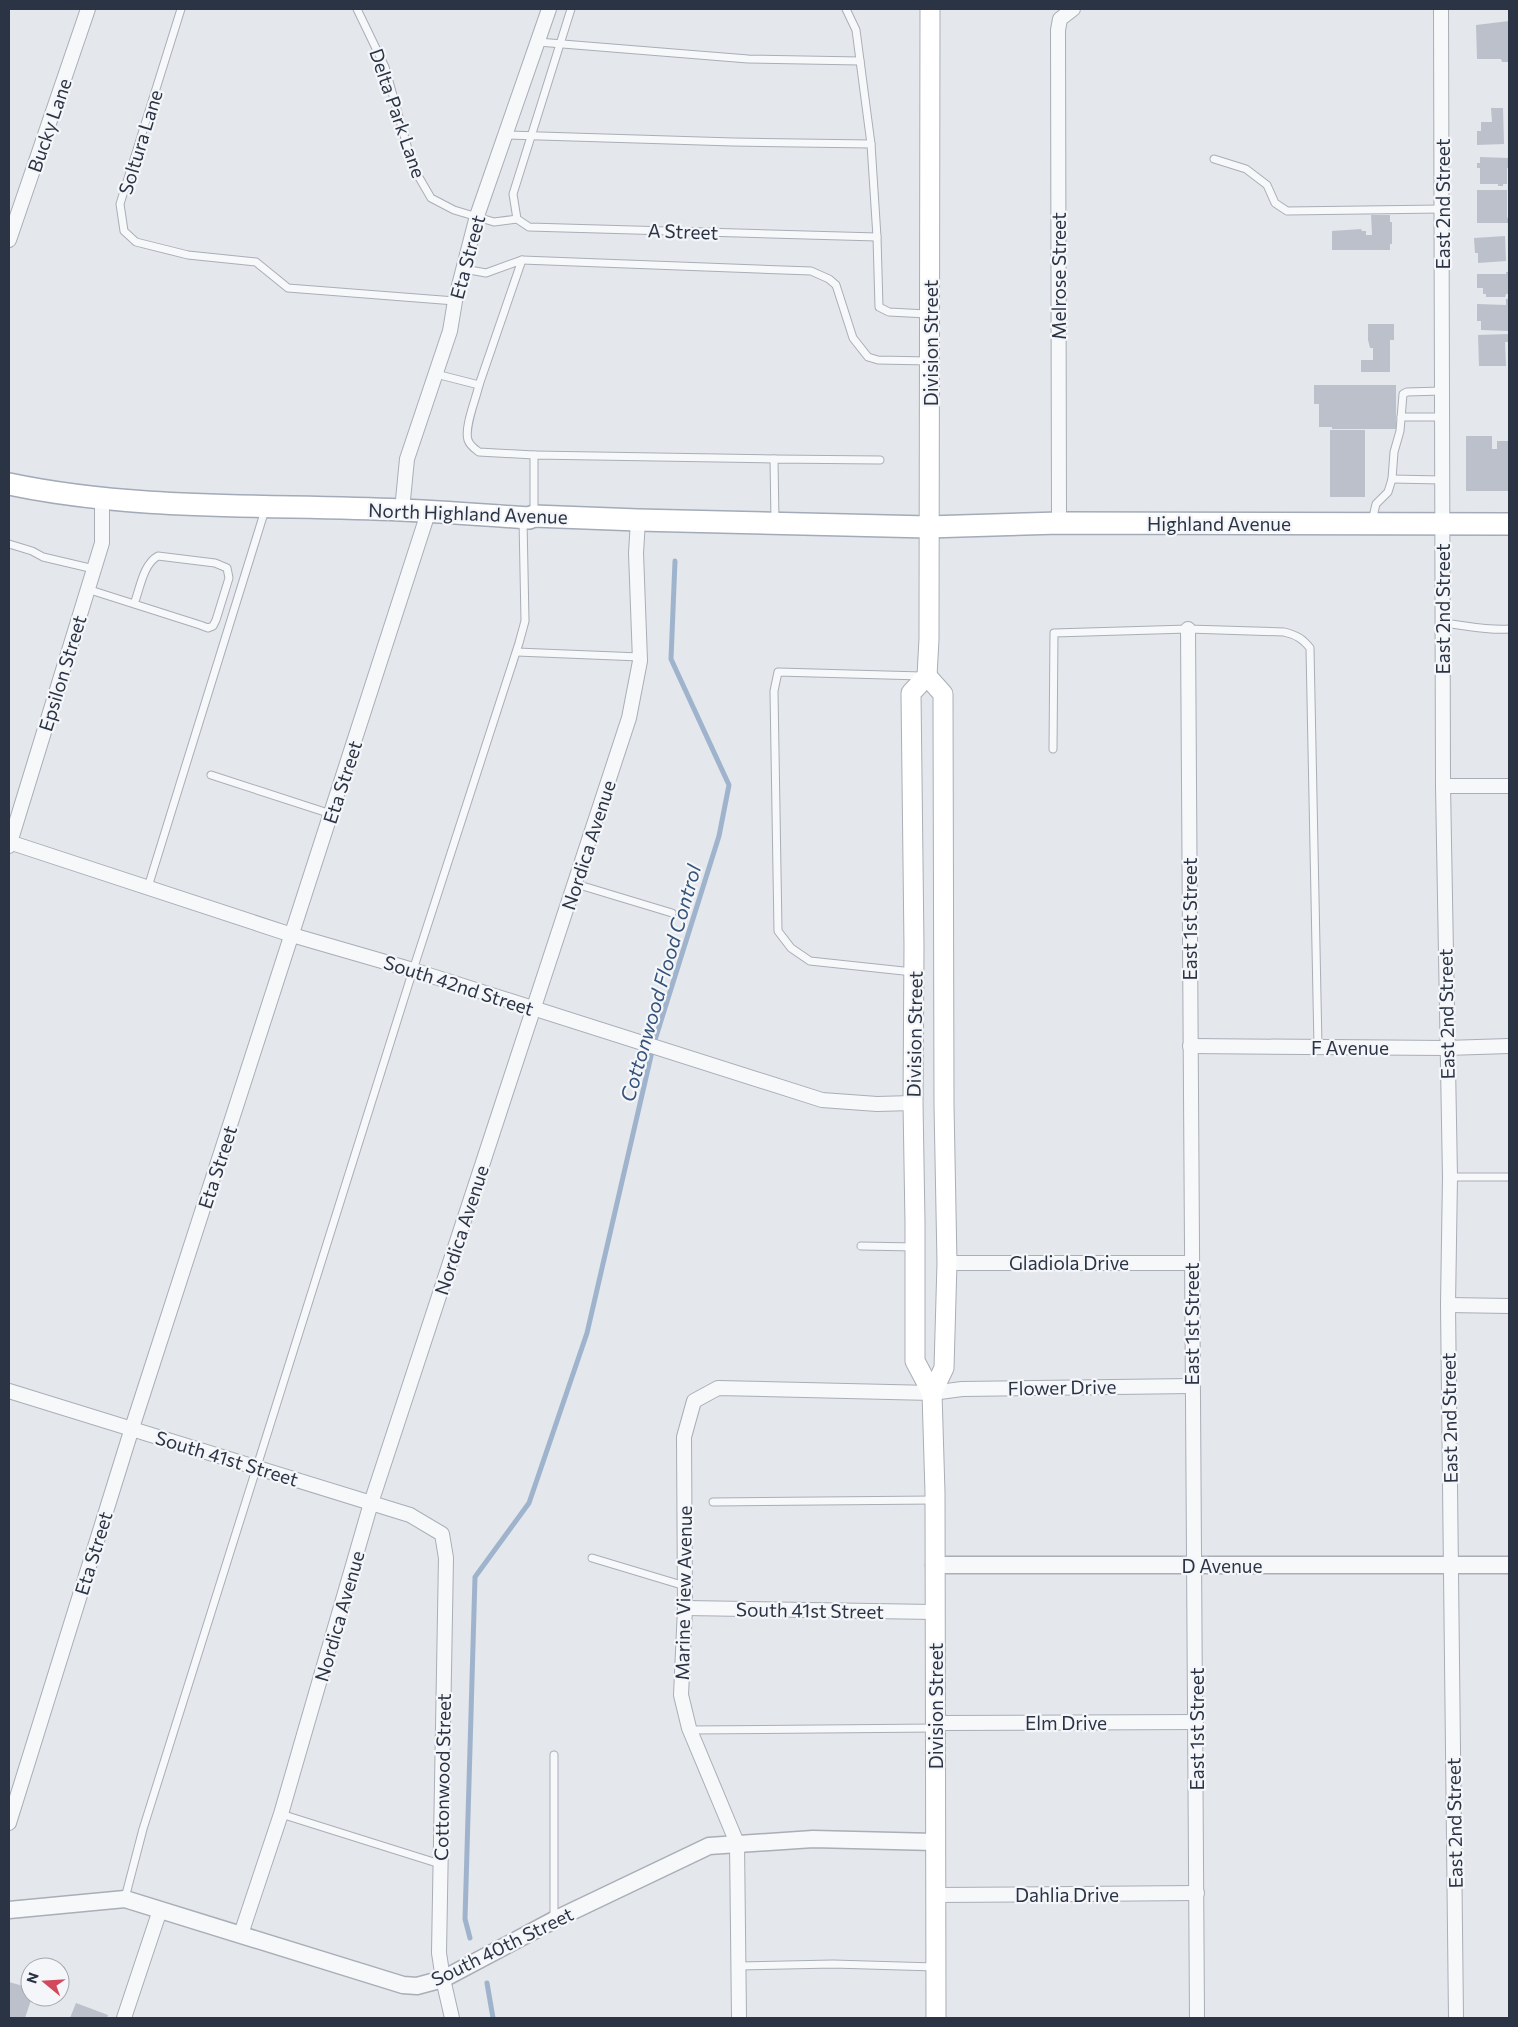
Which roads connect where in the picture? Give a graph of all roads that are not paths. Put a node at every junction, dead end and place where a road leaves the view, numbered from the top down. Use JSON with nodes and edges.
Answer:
{"nodes":[{"id":1,"x":88,"y":9,"type":"edge"},
{"id":2,"x":181,"y":9,"type":"edge"},
{"id":3,"x":357,"y":9,"type":"edge"},
{"id":4,"x":549,"y":9,"type":"edge"},
{"id":5,"x":571,"y":9,"type":"edge"},
{"id":6,"x":846,"y":9,"type":"edge"},
{"id":7,"x":930,"y":9,"type":"edge"},
{"id":8,"x":1073,"y":9,"type":"edge"},
{"id":9,"x":1441,"y":9,"type":"edge"},
{"id":10,"x":1059,"y":19,"type":"edge"},
{"id":11,"x":538,"y":42,"type":"junction"},
{"id":12,"x":560,"y":43,"type":"junction"},
{"id":13,"x":860,"y":60,"type":"junction"},
{"id":14,"x":506,"y":135,"type":"junction"},
{"id":15,"x":532,"y":136,"type":"junction"},
{"id":16,"x":870,"y":144,"type":"junction"},
{"id":17,"x":1214,"y":159,"type":"dead end"},
{"id":18,"x":1441,"y":209,"type":"junction"},
{"id":19,"x":478,"y":216,"type":"junction"},
{"id":20,"x":516,"y":219,"type":"junction"},
{"id":21,"x":877,"y":237,"type":"junction"},
{"id":22,"x":9,"y":240,"type":"edge"},
{"id":23,"x":522,"y":260,"type":"junction"},
{"id":24,"x":464,"y":269,"type":"junction"},
{"id":25,"x":455,"y":301,"type":"junction"},
{"id":26,"x":930,"y":314,"type":"junction"},
{"id":27,"x":930,"y":361,"type":"junction"},
{"id":28,"x":436,"y":374,"type":"junction"},
{"id":29,"x":480,"y":385,"type":"junction"},
{"id":30,"x":1442,"y":391,"type":"junction"},
{"id":31,"x":1401,"y":417,"type":"junction"},
{"id":32,"x":1442,"y":417,"type":"junction"},
{"id":33,"x":534,"y":455,"type":"junction"},
{"id":34,"x":774,"y":459,"type":"junction"},
{"id":35,"x":880,"y":460,"type":"dead end"},
{"id":36,"x":1392,"y":479,"type":"junction"},
{"id":37,"x":1442,"y":480,"type":"junction"},
{"id":38,"x":9,"y":484,"type":"edge"},
{"id":39,"x":102,"y":498,"type":"junction"},
{"id":40,"x":266,"y":508,"type":"junction"},
{"id":41,"x":402,"y":510,"type":"junction"},
{"id":42,"x":428,"y":512,"type":"junction"},
{"id":43,"x":529,"y":517,"type":"junction"},
{"id":44,"x":638,"y":520,"type":"junction"},
{"id":45,"x":775,"y":523,"type":"junction"},
{"id":46,"x":1059,"y":523,"type":"junction"},
{"id":47,"x":1372,"y":523,"type":"junction"},
{"id":48,"x":1442,"y":523,"type":"junction"},
{"id":49,"x":1509,"y":524,"type":"edge"},
{"id":50,"x":928,"y":527,"type":"junction"},
{"id":51,"x":9,"y":544,"type":"edge"},
{"id":52,"x":94,"y":569,"type":"junction"},
{"id":53,"x":87,"y":589,"type":"junction"},
{"id":54,"x":134,"y":604,"type":"junction"},
{"id":55,"x":1442,"y":623,"type":"junction"},
{"id":56,"x":1188,"y":629,"type":"junction"},
{"id":57,"x":1509,"y":629,"type":"edge"},
{"id":58,"x":516,"y":652,"type":"junction"},
{"id":59,"x":640,"y":657,"type":"junction"},
{"id":60,"x":927,"y":676,"type":"junction"},
{"id":61,"x":1053,"y":749,"type":"dead end"},
{"id":62,"x":211,"y":775,"type":"dead end"},
{"id":63,"x":1443,"y":786,"type":"junction"},
{"id":64,"x":1509,"y":786,"type":"edge"},
{"id":65,"x":332,"y":814,"type":"junction"},
{"id":66,"x":9,"y":843,"type":"edge"},
{"id":67,"x":576,"y":884,"type":"junction"},
{"id":68,"x":148,"y":887,"type":"junction"},
{"id":69,"x":672,"y":913,"type":"dead end"},
{"id":70,"x":292,"y":935,"type":"junction"},
{"id":71,"x":413,"y":970,"type":"junction"},
{"id":72,"x":914,"y":972,"type":"junction"},
{"id":73,"x":534,"y":1009,"type":"junction"},
{"id":74,"x":1190,"y":1046,"type":"junction"},
{"id":75,"x":1509,"y":1046,"type":"edge"},
{"id":76,"x":1318,"y":1047,"type":"junction"},
{"id":77,"x":1446,"y":1048,"type":"junction"},
{"id":78,"x":913,"y":1103,"type":"junction"},
{"id":79,"x":1450,"y":1177,"type":"junction"},
{"id":80,"x":1509,"y":1177,"type":"edge"},
{"id":81,"x":861,"y":1246,"type":"dead end"},
{"id":82,"x":916,"y":1247,"type":"junction"},
{"id":83,"x":947,"y":1263,"type":"junction"},
{"id":84,"x":1191,"y":1263,"type":"junction"},
{"id":85,"x":1448,"y":1305,"type":"junction"},
{"id":86,"x":1509,"y":1306,"type":"edge"},
{"id":87,"x":1192,"y":1386,"type":"junction"},
{"id":88,"x":9,"y":1391,"type":"edge"},
{"id":89,"x":932,"y":1393,"type":"junction"},
{"id":90,"x":132,"y":1428,"type":"junction"},
{"id":91,"x":257,"y":1468,"type":"junction"},
{"id":92,"x":934,"y":1500,"type":"junction"},
{"id":93,"x":713,"y":1502,"type":"dead end"},
{"id":94,"x":371,"y":1503,"type":"junction"},
{"id":95,"x":442,"y":1534,"type":"joint"},
{"id":96,"x":592,"y":1558,"type":"dead end"},
{"id":97,"x":934,"y":1565,"type":"junction"},
{"id":98,"x":1451,"y":1565,"type":"junction"},
{"id":99,"x":1509,"y":1565,"type":"edge"},
{"id":100,"x":1194,"y":1566,"type":"junction"},
{"id":101,"x":685,"y":1586,"type":"junction"},
{"id":102,"x":685,"y":1608,"type":"junction"},
{"id":103,"x":934,"y":1612,"type":"junction"},
{"id":104,"x":1196,"y":1722,"type":"junction"},
{"id":105,"x":936,"y":1725,"type":"junction"},
{"id":106,"x":690,"y":1730,"type":"junction"},
{"id":107,"x":554,"y":1755,"type":"dead end"},
{"id":108,"x":281,"y":1814,"type":"junction"},
{"id":109,"x":9,"y":1823,"type":"edge"},
{"id":110,"x":935,"y":1842,"type":"junction"},
{"id":111,"x":737,"y":1843,"type":"junction"},
{"id":112,"x":440,"y":1864,"type":"junction"},
{"id":113,"x":1197,"y":1893,"type":"junction"},
{"id":114,"x":937,"y":1894,"type":"junction"},
{"id":115,"x":125,"y":1899,"type":"junction"},
{"id":116,"x":9,"y":1910,"type":"edge"},
{"id":117,"x":160,"y":1910,"type":"junction"},
{"id":118,"x":554,"y":1920,"type":"junction"},
{"id":119,"x":241,"y":1934,"type":"junction"},
{"id":120,"x":738,"y":1966,"type":"junction"},
{"id":121,"x":936,"y":1967,"type":"junction"},
{"id":122,"x":443,"y":1979,"type":"junction"},
{"id":123,"x":124,"y":2018,"type":"edge"},
{"id":124,"x":452,"y":2018,"type":"edge"},
{"id":125,"x":739,"y":2018,"type":"edge"},
{"id":126,"x":936,"y":2018,"type":"edge"},
{"id":127,"x":1197,"y":2018,"type":"edge"},
{"id":128,"x":1456,"y":2018,"type":"edge"}],
"edges":[{"from":1,"to":22,"type":"street","name":"Bucky Lane"},
{"from":2,"to":25,"type":"lane","name":"Soltura Lane"},
{"from":3,"to":19,"type":"lane","name":"Delta Park Lane"},
{"from":4,"to":11,"type":"street","name":"Eta Street"},
{"from":5,"to":12,"type":"lane"},
{"from":6,"to":13,"type":"lane"},
{"from":7,"to":26,"type":"main road","name":"Division Street"},
{"from":8,"to":10,"type":"street"},
{"from":9,"to":18,"type":"street","name":"East 2nd Street"},
{"from":10,"to":46,"type":"street","name":"Melrose Street"},
{"from":11,"to":12,"type":"lane"},
{"from":11,"to":14,"type":"street","name":"Eta Street"},
{"from":12,"to":13,"type":"lane"},
{"from":12,"to":15,"type":"lane"},
{"from":13,"to":16,"type":"lane"},
{"from":14,"to":15,"type":"lane"},
{"from":14,"to":19,"type":"street","name":"Eta Street"},
{"from":15,"to":16,"type":"lane"},
{"from":15,"to":20,"type":"lane"},
{"from":16,"to":21,"type":"lane"},
{"from":17,"to":18,"type":"lane"},
{"from":18,"to":30,"type":"street","name":"East 2nd Street"},
{"from":19,"to":20,"type":"lane","name":"Delta Park Lane"},
{"from":19,"to":24,"type":"street","name":"Eta Street"},
{"from":20,"to":21,"type":"lane","name":"A Street"},
{"from":21,"to":26,"type":"lane"},
{"from":23,"to":24,"type":"lane"},
{"from":23,"to":27,"type":"lane"},
{"from":23,"to":29,"type":"lane"},
{"from":24,"to":25,"type":"street","name":"Eta Street"},
{"from":25,"to":28,"type":"street","name":"Eta Street"},
{"from":26,"to":27,"type":"main road","name":"Division Street"},
{"from":27,"to":50,"type":"main road","name":"Division Street"},
{"from":28,"to":29,"type":"lane"},
{"from":28,"to":41,"type":"street","name":"Eta Street"},
{"from":29,"to":33,"type":"lane"},
{"from":30,"to":31,"type":"lane"},
{"from":30,"to":32,"type":"street","name":"East 2nd Street"},
{"from":31,"to":32,"type":"lane"},
{"from":31,"to":36,"type":"lane"},
{"from":32,"to":37,"type":"street","name":"East 2nd Street"},
{"from":33,"to":34,"type":"lane"},
{"from":33,"to":43,"type":"lane"},
{"from":34,"to":35,"type":"lane"},
{"from":34,"to":45,"type":"lane"},
{"from":36,"to":37,"type":"lane"},
{"from":36,"to":47,"type":"lane"},
{"from":37,"to":48,"type":"street","name":"East 2nd Street"},
{"from":38,"to":39,"type":"main road","name":"North Highland Avenue"},
{"from":39,"to":40,"type":"main road","name":"North Highland Avenue"},
{"from":39,"to":52,"type":"street","name":"Epsilon Street"},
{"from":40,"to":41,"type":"main road","name":"North Highland Avenue"},
{"from":40,"to":68,"type":"lane"},
{"from":41,"to":42,"type":"main road","name":"North Highland Avenue"},
{"from":42,"to":43,"type":"main road","name":"North Highland Avenue"},
{"from":42,"to":65,"type":"street","name":"Eta Street"},
{"from":43,"to":44,"type":"main road","name":"North Highland Avenue"},
{"from":43,"to":58,"type":"lane"},
{"from":44,"to":45,"type":"main road","name":"North Highland Avenue"},
{"from":44,"to":59,"type":"street","name":"Nordica Avenue"},
{"from":45,"to":50,"type":"main road","name":"North Highland Avenue"},
{"from":46,"to":47,"type":"main road","name":"Highland Avenue"},
{"from":46,"to":50,"type":"main road","name":"Highland Avenue"},
{"from":47,"to":48,"type":"main road","name":"Highland Avenue"},
{"from":48,"to":49,"type":"main road","name":"Highland Avenue"},
{"from":48,"to":55,"type":"street","name":"East 2nd Street"},
{"from":50,"to":60,"type":"main road","name":"Division Street"},
{"from":51,"to":52,"type":"lane"},
{"from":52,"to":53,"type":"street","name":"Epsilon Street"},
{"from":53,"to":54,"type":"lane"},
{"from":53,"to":66,"type":"street","name":"Epsilon Street"},
{"from":54,"to":54,"type":"lane"},
{"from":55,"to":57,"type":"lane"},
{"from":55,"to":63,"type":"street","name":"East 2nd Street"},
{"from":56,"to":61,"type":"lane"},
{"from":56,"to":74,"type":"street","name":"East 1st Street"},
{"from":56,"to":76,"type":"lane"},
{"from":58,"to":59,"type":"lane"},
{"from":58,"to":71,"type":"lane"},
{"from":59,"to":67,"type":"street","name":"Nordica Avenue"},
{"from":60,"to":72,"type":"main road","name":"Division Street"},
{"from":60,"to":72,"type":"lane"},
{"from":60,"to":83,"type":"main road","name":"Division Street"},
{"from":62,"to":65,"type":"lane"},
{"from":63,"to":64,"type":"street"},
{"from":63,"to":77,"type":"street","name":"East 2nd Street"},
{"from":65,"to":70,"type":"street","name":"Eta Street"},
{"from":66,"to":68,"type":"street","name":"South 42nd Street"},
{"from":67,"to":69,"type":"lane"},
{"from":67,"to":73,"type":"street","name":"Nordica Avenue"},
{"from":68,"to":70,"type":"street","name":"South 42nd Street"},
{"from":70,"to":71,"type":"street","name":"South 42nd Street"},
{"from":70,"to":90,"type":"street","name":"Eta Street"},
{"from":71,"to":73,"type":"street","name":"South 42nd Street"},
{"from":71,"to":91,"type":"lane"},
{"from":72,"to":78,"type":"main road","name":"Division Street"},
{"from":73,"to":78,"type":"street","name":"South 42nd Street"},
{"from":73,"to":94,"type":"street","name":"Nordica Avenue"},
{"from":74,"to":76,"type":"street","name":"F Avenue"},
{"from":74,"to":84,"type":"street","name":"East 1st Street"},
{"from":75,"to":77,"type":"street","name":"F Avenue"},
{"from":76,"to":77,"type":"street","name":"F Avenue"},
{"from":77,"to":79,"type":"street","name":"East 2nd Street"},
{"from":78,"to":82,"type":"main road","name":"Division Street"},
{"from":79,"to":80,"type":"lane"},
{"from":79,"to":85,"type":"street","name":"East 2nd Street"},
{"from":81,"to":82,"type":"lane"},
{"from":82,"to":89,"type":"main road","name":"Division Street"},
{"from":83,"to":84,"type":"street","name":"Gladiola Drive"},
{"from":83,"to":89,"type":"main road","name":"Division Street"},
{"from":84,"to":87,"type":"street","name":"East 1st Street"},
{"from":85,"to":86,"type":"street"},
{"from":85,"to":98,"type":"street","name":"East 2nd Street"},
{"from":87,"to":89,"type":"street","name":"Flower Drive"},
{"from":87,"to":100,"type":"street","name":"East 1st Street"},
{"from":88,"to":90,"type":"street","name":"South 41st Street"},
{"from":89,"to":92,"type":"main road","name":"Division Street"},
{"from":89,"to":101,"type":"street","name":"Marine View Avenue"},
{"from":90,"to":91,"type":"street","name":"South 41st Street"},
{"from":90,"to":109,"type":"street","name":"Eta Street"},
{"from":91,"to":94,"type":"street","name":"South 41st Street"},
{"from":91,"to":115,"type":"lane"},
{"from":92,"to":93,"type":"lane"},
{"from":92,"to":97,"type":"main road","name":"Division Street"},
{"from":94,"to":95,"type":"street","name":"South 41st Street"},
{"from":94,"to":108,"type":"street","name":"Nordica Avenue"},
{"from":95,"to":112,"type":"street","name":"Cottonwood Street"},
{"from":96,"to":101,"type":"lane"},
{"from":97,"to":100,"type":"street","name":"D Avenue"},
{"from":97,"to":103,"type":"main road","name":"Division Street"},
{"from":98,"to":99,"type":"street","name":"D Avenue"},
{"from":98,"to":100,"type":"street","name":"D Avenue"},
{"from":98,"to":128,"type":"street","name":"East 2nd Street"},
{"from":100,"to":104,"type":"street","name":"East 1st Street"},
{"from":101,"to":102,"type":"street","name":"Marine View Avenue"},
{"from":102,"to":103,"type":"street","name":"South 41st Street"},
{"from":102,"to":106,"type":"street","name":"Marine View Avenue"},
{"from":103,"to":105,"type":"main road","name":"Division Street"},
{"from":104,"to":105,"type":"street","name":"Elm Drive"},
{"from":104,"to":113,"type":"street","name":"East 1st Street"},
{"from":105,"to":106,"type":"lane"},
{"from":105,"to":110,"type":"main road","name":"Division Street"},
{"from":106,"to":111,"type":"street","name":"Marine View Avenue"},
{"from":107,"to":118,"type":"lane"},
{"from":108,"to":112,"type":"lane"},
{"from":108,"to":119,"type":"street","name":"Nordica Avenue"},
{"from":110,"to":111,"type":"street","name":"South 40th Street"},
{"from":110,"to":114,"type":"main road","name":"Division Street"},
{"from":111,"to":118,"type":"street","name":"South 40th Street"},
{"from":111,"to":120,"type":"street","name":"Marine View Avenue"},
{"from":112,"to":122,"type":"street","name":"Cottonwood Street"},
{"from":113,"to":114,"type":"street","name":"Dahlia Drive"},
{"from":113,"to":127,"type":"street","name":"East 1st Street"},
{"from":114,"to":121,"type":"main road","name":"Division Street"},
{"from":115,"to":116,"type":"street","name":"South 40th Street"},
{"from":115,"to":117,"type":"street","name":"South 40th Street"},
{"from":117,"to":119,"type":"street","name":"South 40th Street"},
{"from":117,"to":123,"type":"street"},
{"from":118,"to":122,"type":"street","name":"South 40th Street"},
{"from":119,"to":122,"type":"street","name":"South 40th Street"},
{"from":120,"to":121,"type":"lane"},
{"from":120,"to":125,"type":"street","name":"Marine View Avenue"},
{"from":121,"to":126,"type":"main road","name":"Division Street"},
{"from":122,"to":124,"type":"street","name":"Cottonwood Street"}]}
